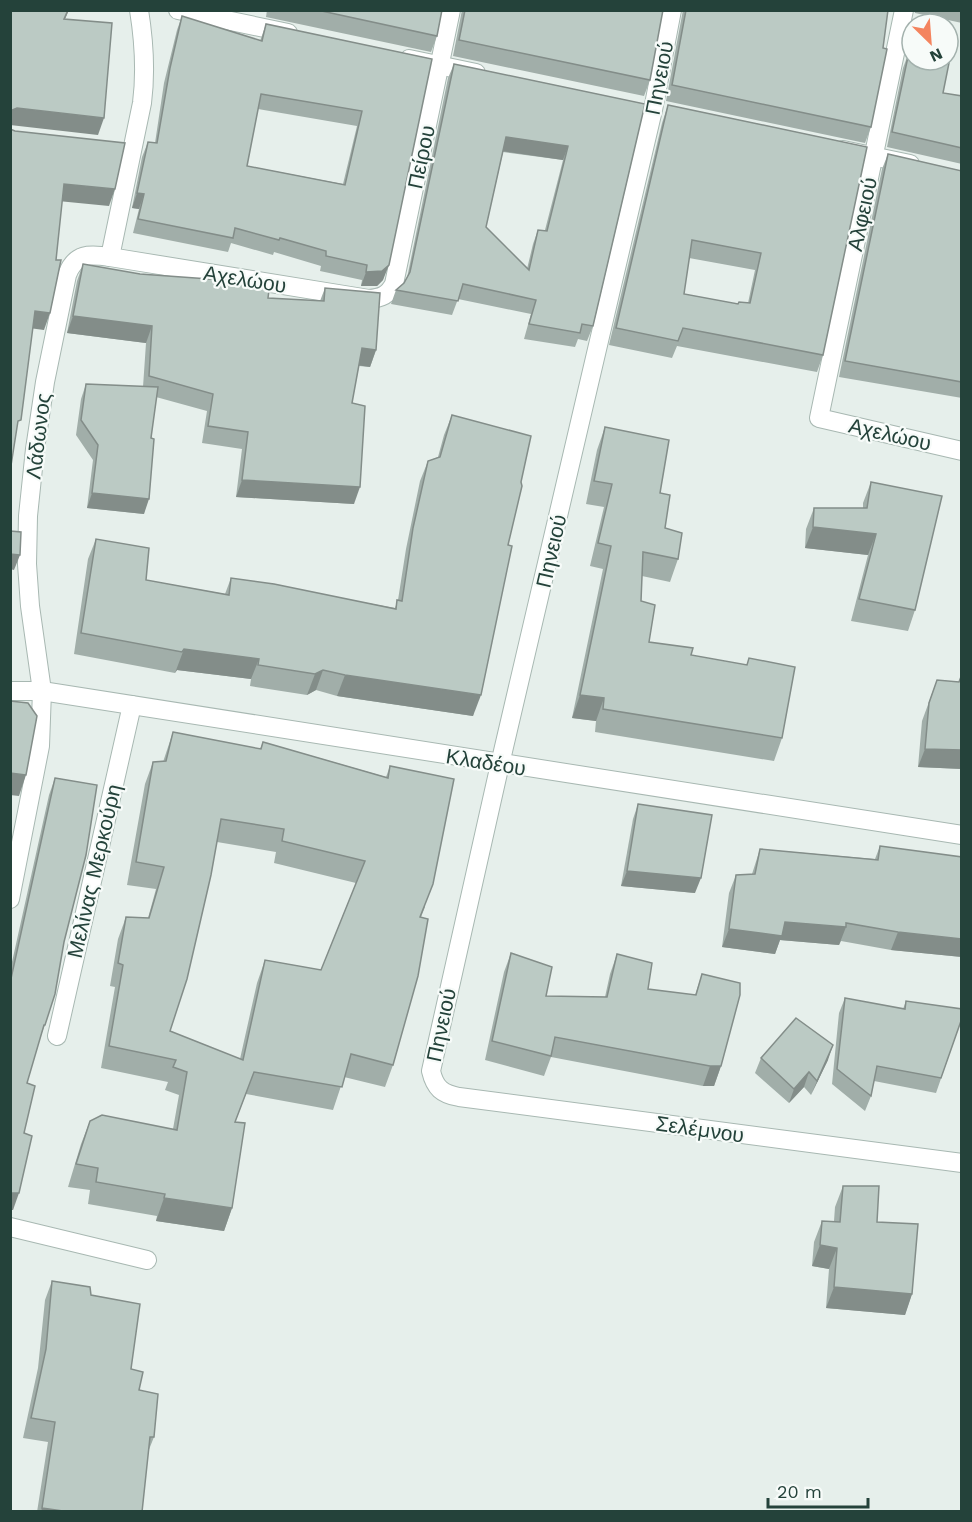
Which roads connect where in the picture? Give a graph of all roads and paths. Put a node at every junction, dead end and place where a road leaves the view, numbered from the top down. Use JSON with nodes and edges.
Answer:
{"nodes":[{"id":1,"x":138,"y":10,"type":"edge"},
{"id":2,"x":178,"y":10,"type":"edge"},
{"id":3,"x":451,"y":10,"type":"edge"},
{"id":4,"x":672,"y":10,"type":"edge"},
{"id":5,"x":904,"y":10,"type":"edge"},
{"id":6,"x":303,"y":37,"type":"edge"},
{"id":7,"x":395,"y":56,"type":"edge"},
{"id":8,"x":440,"y":65,"type":"junction"},
{"id":9,"x":496,"y":77,"type":"edge"},
{"id":10,"x":631,"y":105,"type":"edge"},
{"id":11,"x":659,"y":111,"type":"junction"},
{"id":12,"x":827,"y":146,"type":"edge"},
{"id":13,"x":111,"y":148,"type":"edge"},
{"id":14,"x":133,"y":150,"type":"junction"},
{"id":15,"x":874,"y":156,"type":"junction"},
{"id":16,"x":928,"y":168,"type":"edge"},
{"id":17,"x":110,"y":257,"type":"junction"},
{"id":18,"x":380,"y":298,"type":"joint"},
{"id":19,"x":819,"y":418,"type":"joint"},
{"id":20,"x":962,"y":451,"type":"edge"},
{"id":21,"x":19,"y":566,"type":"edge"},
{"id":22,"x":10,"y":691,"type":"edge"},
{"id":23,"x":42,"y":691,"type":"junction"},
{"id":24,"x":132,"y":705,"type":"junction"},
{"id":25,"x":500,"y":764,"type":"junction"},
{"id":26,"x":962,"y":836,"type":"edge"},
{"id":27,"x":10,"y":899,"type":"edge"},
{"id":28,"x":57,"y":1036,"type":"dead end"},
{"id":29,"x":439,"y":1090,"type":"joint"},
{"id":30,"x":962,"y":1164,"type":"edge"},
{"id":31,"x":10,"y":1227,"type":"edge"},
{"id":32,"x":147,"y":1260,"type":"dead end"}],
"edges":[{"from":1,"to":14,"type":"street"},
{"from":2,"to":6,"type":"street"},
{"from":3,"to":8,"type":"street","name":"Πείρου"},
{"from":4,"to":11,"type":"street","name":"Πηνειού"},
{"from":5,"to":15,"type":"street","name":"Αλφειού"},
{"from":7,"to":8,"type":"street"},
{"from":8,"to":9,"type":"street"},
{"from":8,"to":18,"type":"street","name":"Πείρου"},
{"from":10,"to":11,"type":"street"},
{"from":11,"to":25,"type":"street","name":"Πηνειού"},
{"from":12,"to":15,"type":"street"},
{"from":13,"to":14,"type":"street"},
{"from":14,"to":17,"type":"street"},
{"from":15,"to":16,"type":"street"},
{"from":15,"to":19,"type":"street","name":"Αλφειού"},
{"from":17,"to":18,"type":"street","name":"Αχελώου"},
{"from":17,"to":21,"type":"street","name":"Λάδωνος"},
{"from":19,"to":20,"type":"street","name":"Αχελώου"},
{"from":21,"to":23,"type":"street","name":"Λάδωνος"},
{"from":22,"to":23,"type":"street","name":"Κλαδέου"},
{"from":23,"to":24,"type":"street","name":"Κλαδέου"},
{"from":23,"to":27,"type":"street","name":"Λάδωνος"},
{"from":24,"to":25,"type":"street","name":"Κλαδέου"},
{"from":24,"to":28,"type":"street","name":"Μελίνας Μερκούρη"},
{"from":25,"to":26,"type":"street","name":"Κλαδέου"},
{"from":25,"to":29,"type":"street","name":"Πηνειού"},
{"from":29,"to":30,"type":"street","name":"Σελέμνου"},
{"from":31,"to":32,"type":"street"}]}
